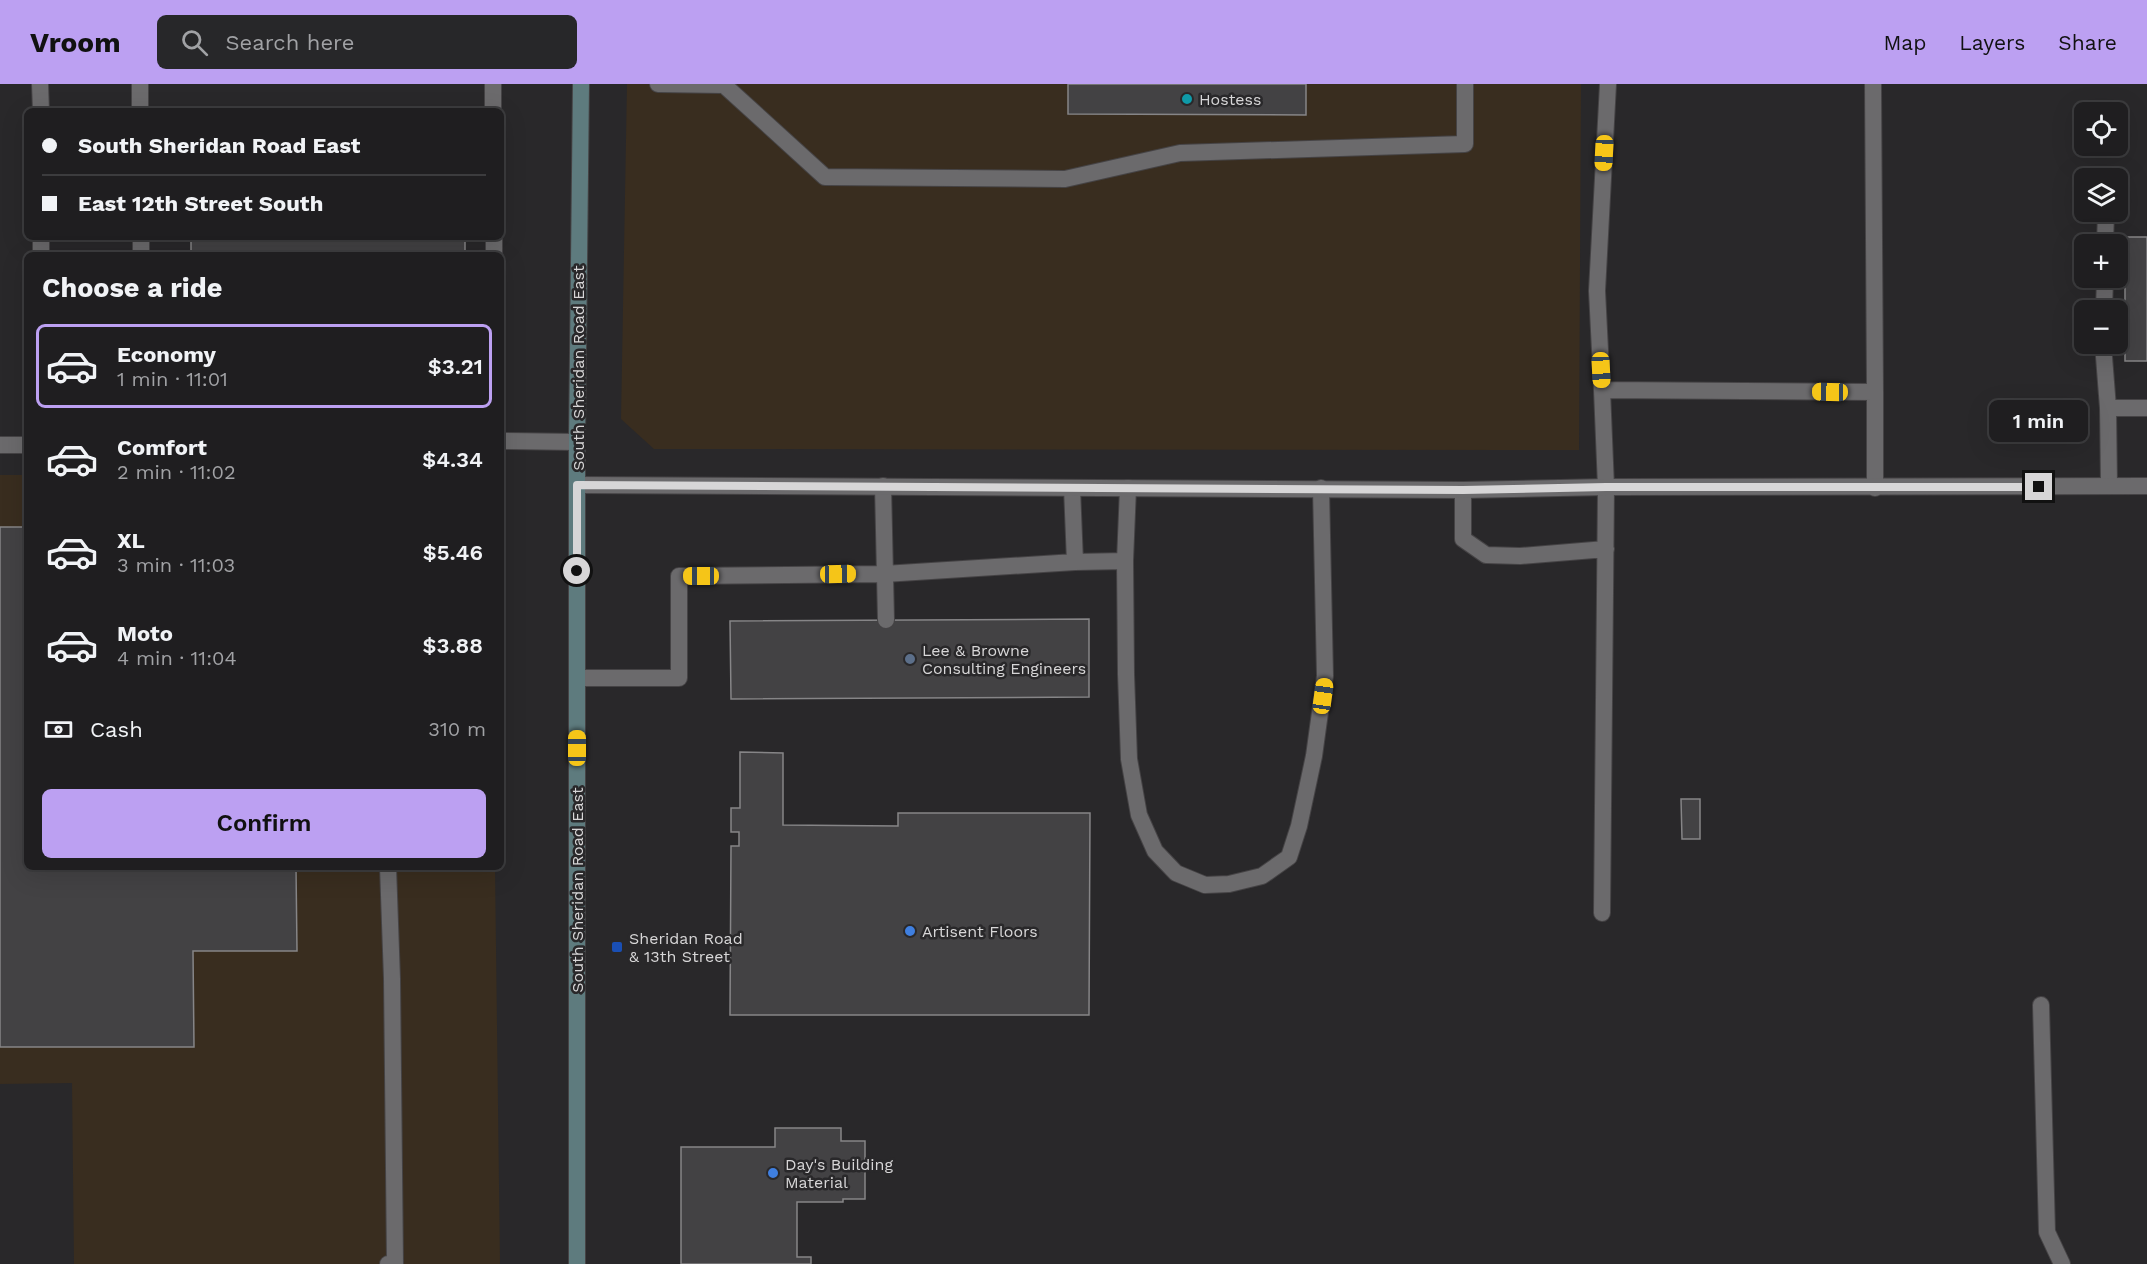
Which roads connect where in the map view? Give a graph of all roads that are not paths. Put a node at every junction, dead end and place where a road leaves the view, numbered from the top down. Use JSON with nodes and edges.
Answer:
{"nodes":[{"id":1,"x":40,"y":84,"type":"edge"},
{"id":2,"x":140,"y":84,"type":"edge"},
{"id":3,"x":493,"y":84,"type":"edge"},
{"id":4,"x":581,"y":84,"type":"edge"},
{"id":5,"x":658,"y":84,"type":"edge"},
{"id":6,"x":724,"y":84,"type":"edge"},
{"id":7,"x":1465,"y":84,"type":"edge"},
{"id":8,"x":1608,"y":84,"type":"edge"},
{"id":9,"x":1873,"y":84,"type":"edge"},
{"id":10,"x":41,"y":108,"type":"edge"},
{"id":11,"x":140,"y":108,"type":"edge"},
{"id":12,"x":493,"y":108,"type":"edge"},
{"id":13,"x":2104,"y":354,"type":"edge"},
{"id":14,"x":1602,"y":390,"type":"junction"},
{"id":15,"x":1875,"y":392,"type":"junction"},
{"id":16,"x":2108,"y":408,"type":"junction"},
{"id":17,"x":2147,"y":408,"type":"edge"},
{"id":18,"x":504,"y":441,"type":"edge"},
{"id":19,"x":577,"y":442,"type":"junction"},
{"id":20,"x":0,"y":445,"type":"edge"},
{"id":21,"x":24,"y":445,"type":"edge"},
{"id":22,"x":577,"y":485,"type":"junction"},
{"id":23,"x":883,"y":486,"type":"junction"},
{"id":24,"x":2109,"y":486,"type":"junction"},
{"id":25,"x":2147,"y":486,"type":"edge"},
{"id":26,"x":1606,"y":487,"type":"junction"},
{"id":27,"x":1072,"y":488,"type":"junction"},
{"id":28,"x":1128,"y":488,"type":"junction"},
{"id":29,"x":1321,"y":488,"type":"junction"},
{"id":30,"x":1875,"y":488,"type":"junction"},
{"id":31,"x":1463,"y":490,"type":"junction"},
{"id":32,"x":1605,"y":549,"type":"junction"},
{"id":33,"x":1125,"y":561,"type":"junction"},
{"id":34,"x":1075,"y":562,"type":"junction"},
{"id":35,"x":884,"y":574,"type":"junction"},
{"id":36,"x":886,"y":620,"type":"dead end"},
{"id":37,"x":577,"y":678,"type":"junction"},
{"id":38,"x":388,"y":870,"type":"edge"},
{"id":39,"x":1602,"y":913,"type":"dead end"},
{"id":40,"x":2041,"y":1005,"type":"dead end"},
{"id":41,"x":388,"y":1264,"type":"edge"},
{"id":42,"x":577,"y":1264,"type":"edge"},
{"id":43,"x":2062,"y":1264,"type":"edge"}],
"edges":[{"from":1,"to":10,"type":"street"},
{"from":2,"to":11,"type":"street"},
{"from":3,"to":12,"type":"street"},
{"from":4,"to":19,"type":"main road","name":"South Sheridan Road East"},
{"from":5,"to":6,"type":"street"},
{"from":6,"to":7,"type":"street"},
{"from":8,"to":14,"type":"street"},
{"from":9,"to":15,"type":"street"},
{"from":13,"to":16,"type":"street"},
{"from":14,"to":15,"type":"street"},
{"from":14,"to":26,"type":"street"},
{"from":15,"to":30,"type":"street"},
{"from":16,"to":17,"type":"street"},
{"from":16,"to":24,"type":"street"},
{"from":18,"to":19,"type":"street"},
{"from":19,"to":22,"type":"main road","name":"South Sheridan Road East"},
{"from":20,"to":21,"type":"street"},
{"from":22,"to":23,"type":"street"},
{"from":22,"to":37,"type":"main road","name":"South Sheridan Road East"},
{"from":23,"to":27,"type":"street"},
{"from":23,"to":35,"type":"street"},
{"from":24,"to":25,"type":"street"},
{"from":24,"to":30,"type":"street"},
{"from":26,"to":30,"type":"street"},
{"from":26,"to":31,"type":"street"},
{"from":26,"to":32,"type":"street"},
{"from":27,"to":28,"type":"street"},
{"from":27,"to":34,"type":"street"},
{"from":28,"to":29,"type":"street"},
{"from":28,"to":33,"type":"street"},
{"from":29,"to":31,"type":"street"},
{"from":29,"to":33,"type":"street"},
{"from":31,"to":32,"type":"street"},
{"from":32,"to":39,"type":"street"},
{"from":33,"to":34,"type":"street"},
{"from":34,"to":35,"type":"street"},
{"from":35,"to":36,"type":"street"},
{"from":35,"to":37,"type":"street"},
{"from":37,"to":42,"type":"main road","name":"South Sheridan Road East"},
{"from":38,"to":41,"type":"street"},
{"from":40,"to":43,"type":"street"}]}
